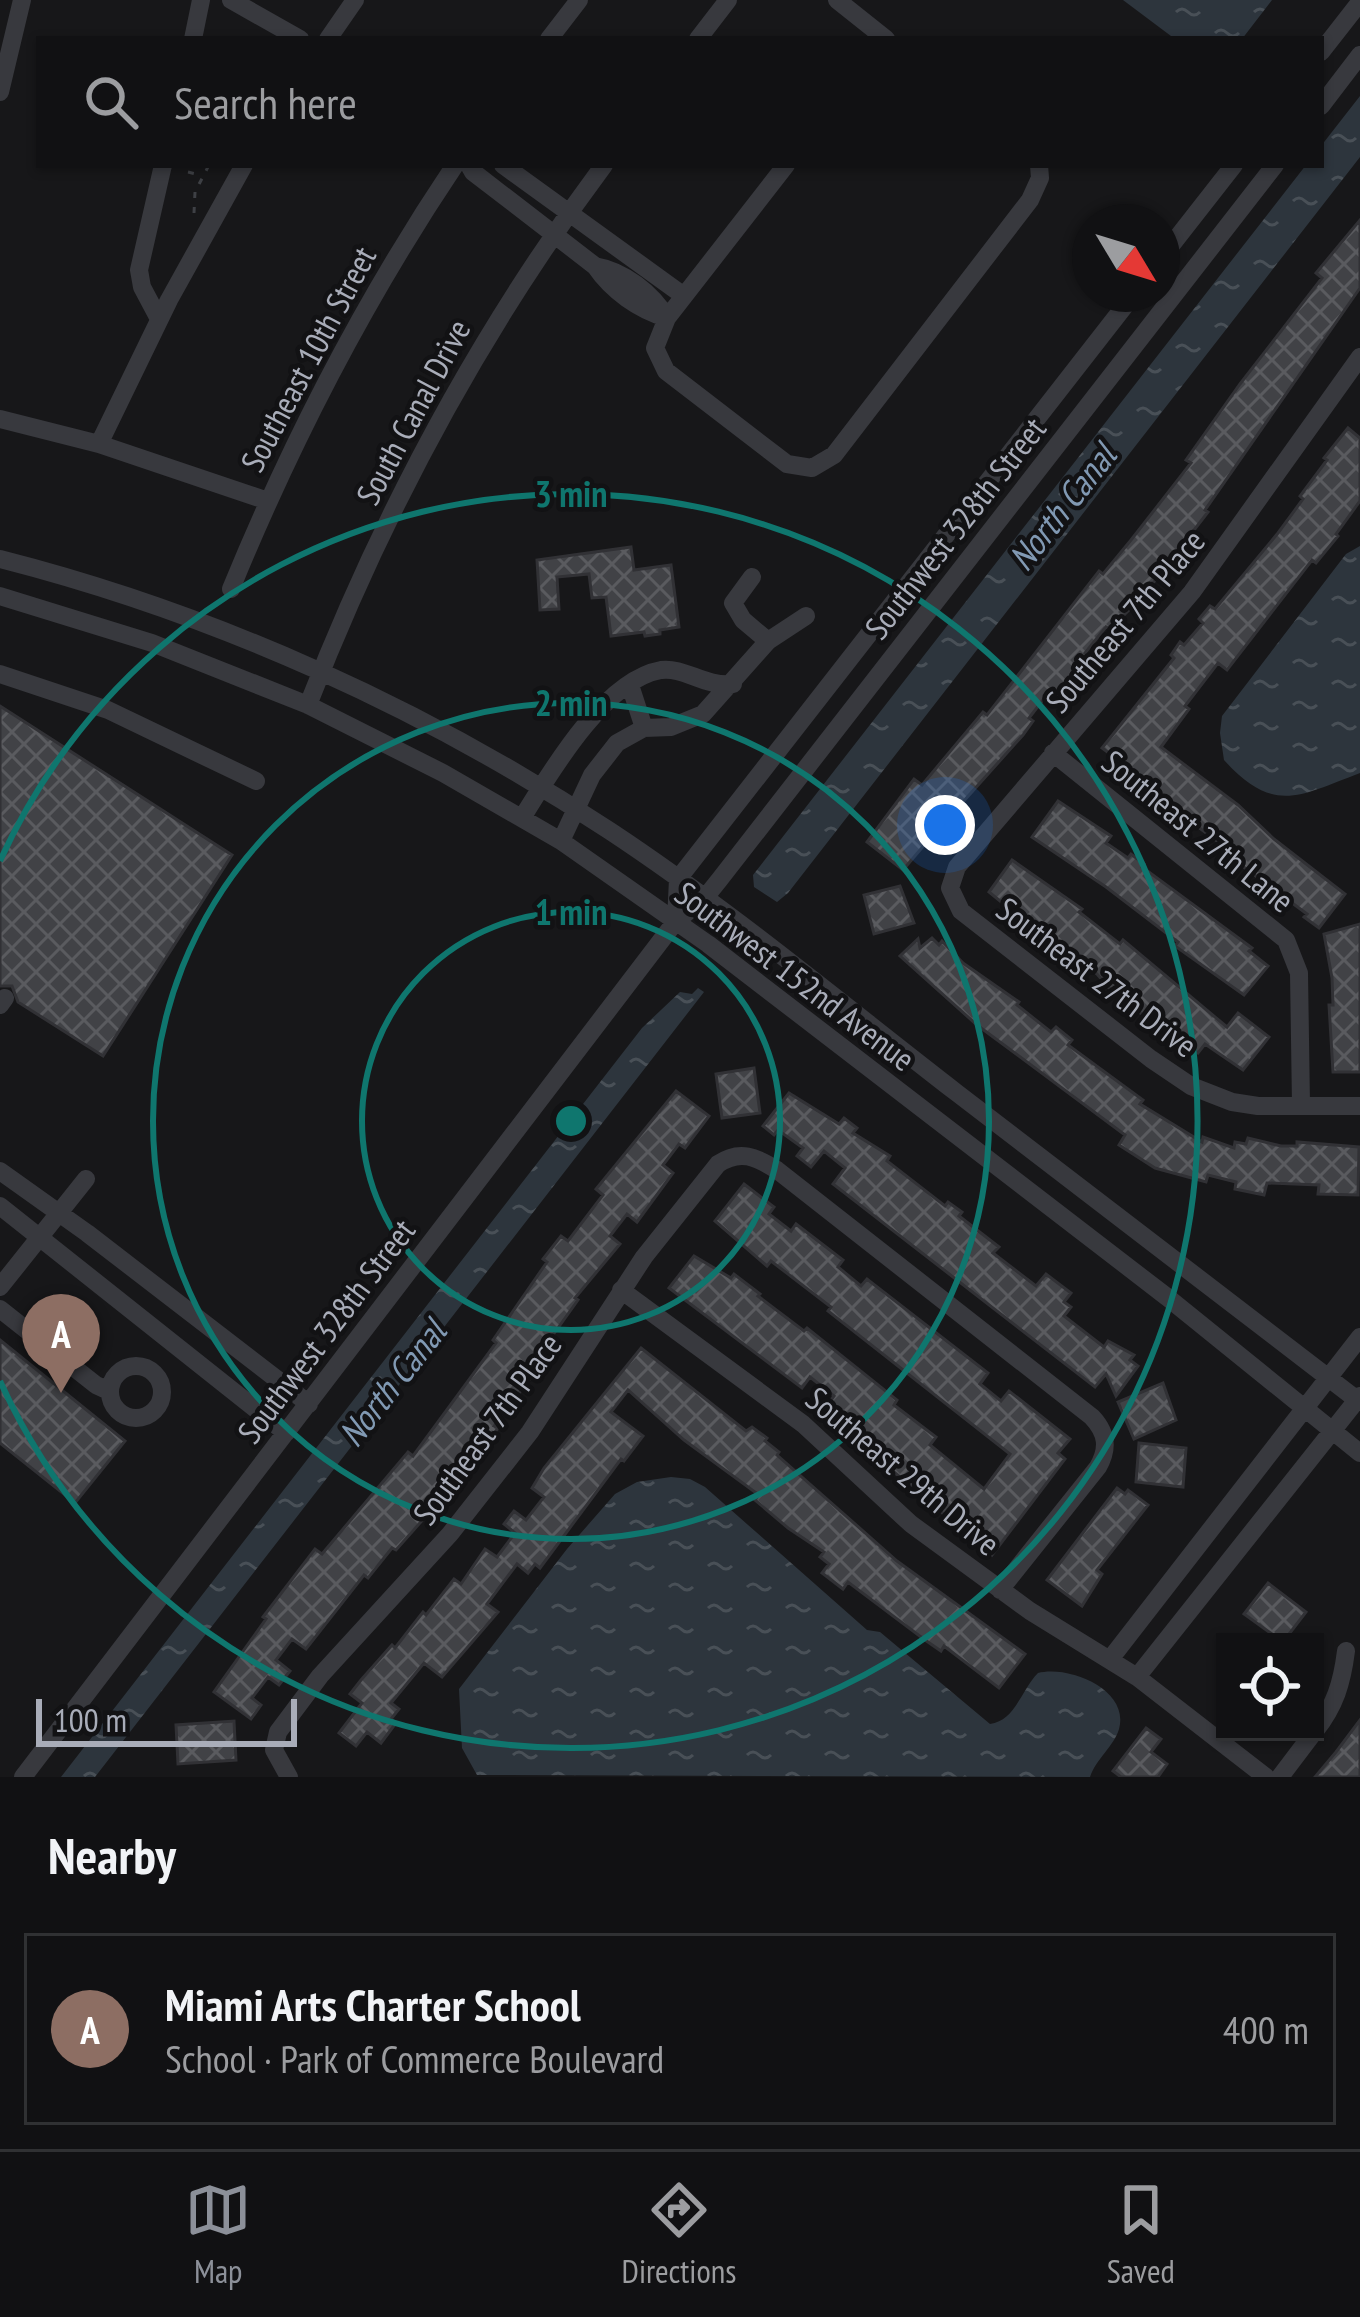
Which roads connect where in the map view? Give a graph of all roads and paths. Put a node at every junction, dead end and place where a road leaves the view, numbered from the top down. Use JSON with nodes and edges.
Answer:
{"nodes":[{"id":1,"x":22,"y":0,"type":"edge"},
{"id":2,"x":201,"y":0,"type":"edge"},
{"id":3,"x":231,"y":0,"type":"edge"},
{"id":4,"x":355,"y":0,"type":"edge"},
{"id":5,"x":579,"y":0,"type":"edge"},
{"id":6,"x":837,"y":0,"type":"edge"},
{"id":7,"x":1360,"y":2,"type":"edge"},
{"id":8,"x":724,"y":4,"type":"edge"},
{"id":9,"x":194,"y":36,"type":"edge"},
{"id":10,"x":294,"y":36,"type":"edge"},
{"id":11,"x":330,"y":36,"type":"edge"},
{"id":12,"x":551,"y":36,"type":"edge"},
{"id":13,"x":700,"y":36,"type":"edge"},
{"id":14,"x":882,"y":36,"type":"edge"},
{"id":15,"x":1324,"y":48,"type":"edge"},
{"id":16,"x":1360,"y":55,"type":"edge"},
{"id":17,"x":0,"y":92,"type":"edge"},
{"id":18,"x":1324,"y":102,"type":"edge"},
{"id":19,"x":162,"y":168,"type":"edge"},
{"id":20,"x":207,"y":168,"type":"edge"},
{"id":21,"x":242,"y":168,"type":"edge"},
{"id":22,"x":453,"y":168,"type":"edge"},
{"id":23,"x":471,"y":168,"type":"edge"},
{"id":24,"x":506,"y":168,"type":"edge"},
{"id":25,"x":602,"y":168,"type":"edge"},
{"id":26,"x":784,"y":168,"type":"edge"},
{"id":27,"x":1039,"y":168,"type":"edge"},
{"id":28,"x":1232,"y":168,"type":"edge"},
{"id":29,"x":1273,"y":168,"type":"edge"},
{"id":30,"x":188,"y":172,"type":"dead end"},
{"id":31,"x":202,"y":176,"type":"junction"},
{"id":32,"x":496,"y":190,"type":"junction"},
{"id":33,"x":569,"y":213,"type":"junction"},
{"id":34,"x":195,"y":214,"type":"dead end"},
{"id":35,"x":553,"y":234,"type":"junction"},
{"id":36,"x":1180,"y":234,"type":"edge"},
{"id":37,"x":684,"y":296,"type":"junction"},
{"id":38,"x":1120,"y":312,"type":"edge"},
{"id":39,"x":667,"y":318,"type":"junction"},
{"id":40,"x":159,"y":319,"type":"junction"},
{"id":41,"x":1360,"y":357,"type":"edge"},
{"id":42,"x":1342,"y":382,"type":"junction"},
{"id":43,"x":1360,"y":395,"type":"edge"},
{"id":44,"x":0,"y":419,"type":"edge"},
{"id":45,"x":99,"y":444,"type":"junction"},
{"id":46,"x":268,"y":501,"type":"junction"},
{"id":47,"x":0,"y":559,"type":"edge"},
{"id":48,"x":752,"y":577,"type":"dead end"},
{"id":49,"x":231,"y":589,"type":"dead end"},
{"id":50,"x":0,"y":596,"type":"edge"},
{"id":51,"x":806,"y":616,"type":"dead end"},
{"id":52,"x":768,"y":641,"type":"junction"},
{"id":53,"x":320,"y":673,"type":"junction"},
{"id":54,"x":0,"y":674,"type":"edge"},
{"id":55,"x":733,"y":684,"type":"junction"},
{"id":56,"x":630,"y":685,"type":"junction"},
{"id":57,"x":308,"y":705,"type":"junction"},
{"id":58,"x":644,"y":728,"type":"junction"},
{"id":59,"x":1053,"y":753,"type":"junction"},
{"id":60,"x":256,"y":781,"type":"dead end"},
{"id":61,"x":541,"y":788,"type":"junction"},
{"id":62,"x":577,"y":810,"type":"junction"},
{"id":63,"x":522,"y":818,"type":"junction"},
{"id":64,"x":561,"y":842,"type":"junction"},
{"id":65,"x":678,"y":879,"type":"junction"},
{"id":66,"x":951,"y":892,"type":"joint"},
{"id":67,"x":704,"y":899,"type":"junction"},
{"id":68,"x":676,"y":922,"type":"junction"},
{"id":69,"x":1300,"y":1105,"type":"junction"},
{"id":70,"x":1360,"y":1106,"type":"edge"},
{"id":71,"x":0,"y":1171,"type":"edge"},
{"id":72,"x":86,"y":1179,"type":"dead end"},
{"id":73,"x":0,"y":1206,"type":"edge"},
{"id":74,"x":59,"y":1212,"type":"junction"},
{"id":75,"x":39,"y":1238,"type":"junction"},
{"id":76,"x":0,"y":1287,"type":"edge"},
{"id":77,"x":621,"y":1291,"type":"junction"},
{"id":78,"x":0,"y":1309,"type":"edge"},
{"id":79,"x":1360,"y":1337,"type":"edge"},
{"id":80,"x":1328,"y":1378,"type":"junction"},
{"id":81,"x":110,"y":1391,"type":"dead end"},
{"id":82,"x":1359,"y":1399,"type":"edge"},
{"id":83,"x":309,"y":1404,"type":"junction"},
{"id":84,"x":1303,"y":1408,"type":"junction"},
{"id":85,"x":1331,"y":1431,"type":"junction"},
{"id":86,"x":286,"y":1433,"type":"junction"},
{"id":87,"x":1360,"y":1453,"type":"edge"},
{"id":88,"x":1217,"y":1523,"type":"junction"},
{"id":89,"x":1243,"y":1543,"type":"junction"},
{"id":90,"x":1000,"y":1590,"type":"junction"},
{"id":91,"x":1346,"y":1651,"type":"dead end"},
{"id":92,"x":1111,"y":1658,"type":"junction"},
{"id":93,"x":1137,"y":1677,"type":"junction"},
{"id":94,"x":1324,"y":1720,"type":"edge"},
{"id":95,"x":1308,"y":1741,"type":"edge"},
{"id":96,"x":23,"y":1777,"type":"edge"},
{"id":97,"x":289,"y":1777,"type":"edge"},
{"id":98,"x":1266,"y":1777,"type":"edge"},
{"id":99,"x":1280,"y":1777,"type":"edge"}],
"edges":[{"from":1,"to":17,"type":"street"},
{"from":2,"to":9,"type":"street"},
{"from":3,"to":10,"type":"street"},
{"from":4,"to":11,"type":"street"},
{"from":5,"to":12,"type":"street"},
{"from":6,"to":14,"type":"street"},
{"from":7,"to":15,"type":"street"},
{"from":8,"to":13,"type":"street"},
{"from":16,"to":18,"type":"street"},
{"from":19,"to":40,"type":"street"},
{"from":20,"to":31,"type":"path"},
{"from":21,"to":40,"type":"street"},
{"from":22,"to":46,"type":"street","name":"Southeast 10th Street"},
{"from":23,"to":32,"type":"street"},
{"from":24,"to":32,"type":"street"},
{"from":24,"to":33,"type":"street"},
{"from":25,"to":33,"type":"street","name":"South Canal Drive"},
{"from":26,"to":37,"type":"street"},
{"from":27,"to":39,"type":"street"},
{"from":28,"to":36,"type":"street"},
{"from":29,"to":67,"type":"street","name":"Southwest 328th Street"},
{"from":30,"to":31,"type":"path"},
{"from":31,"to":34,"type":"path"},
{"from":32,"to":35,"type":"street"},
{"from":33,"to":35,"type":"street","name":"South Canal Drive"},
{"from":33,"to":37,"type":"street"},
{"from":35,"to":39,"type":"street"},
{"from":35,"to":53,"type":"street","name":"South Canal Drive"},
{"from":37,"to":39,"type":"street"},
{"from":38,"to":65,"type":"street","name":"Southwest 328th Street"},
{"from":40,"to":45,"type":"street"},
{"from":41,"to":42,"type":"street","name":"Southeast 7th Place"},
{"from":42,"to":43,"type":"street"},
{"from":42,"to":59,"type":"street","name":"Southeast 7th Place"},
{"from":44,"to":45,"type":"street"},
{"from":45,"to":46,"type":"street"},
{"from":46,"to":49,"type":"street","name":"Southeast 10th Street"},
{"from":47,"to":53,"type":"street","name":"Southwest 152nd Avenue"},
{"from":48,"to":52,"type":"street"},
{"from":50,"to":57,"type":"street","name":"Southwest 152nd Avenue"},
{"from":51,"to":52,"type":"street"},
{"from":52,"to":55,"type":"street"},
{"from":53,"to":57,"type":"street","name":"South Canal Drive"},
{"from":53,"to":61,"type":"street","name":"Southwest 152nd Avenue"},
{"from":54,"to":60,"type":"street"},
{"from":55,"to":56,"type":"street"},
{"from":55,"to":58,"type":"street"},
{"from":56,"to":58,"type":"street"},
{"from":56,"to":61,"type":"street"},
{"from":57,"to":63,"type":"street","name":"Southwest 152nd Avenue"},
{"from":58,"to":62,"type":"street"},
{"from":59,"to":66,"type":"street","name":"Southeast 7th Place"},
{"from":59,"to":69,"type":"street","name":"Southeast 27th Lane"},
{"from":61,"to":62,"type":"street","name":"Southwest 152nd Avenue"},
{"from":61,"to":63,"type":"street"},
{"from":62,"to":64,"type":"street"},
{"from":62,"to":65,"type":"street","name":"Southwest 152nd Avenue"},
{"from":63,"to":64,"type":"street","name":"Southwest 152nd Avenue"},
{"from":64,"to":68,"type":"street","name":"Southwest 152nd Avenue"},
{"from":65,"to":67,"type":"street","name":"Southwest 152nd Avenue"},
{"from":65,"to":68,"type":"street"},
{"from":66,"to":69,"type":"street","name":"Southeast 27th Drive"},
{"from":67,"to":68,"type":"street","name":"Southwest 328th Street"},
{"from":67,"to":80,"type":"street","name":"Southwest 152nd Avenue"},
{"from":68,"to":83,"type":"street","name":"Southwest 328th Street"},
{"from":68,"to":84,"type":"street","name":"Southwest 152nd Avenue"},
{"from":69,"to":70,"type":"street","name":"Southeast 27th Drive"},
{"from":71,"to":74,"type":"street"},
{"from":72,"to":74,"type":"street"},
{"from":73,"to":75,"type":"street"},
{"from":74,"to":75,"type":"street"},
{"from":74,"to":83,"type":"street"},
{"from":75,"to":76,"type":"street"},
{"from":75,"to":86,"type":"street"},
{"from":77,"to":90,"type":"street","name":"Southeast 29th Drive"},
{"from":77,"to":90,"type":"street","name":"Southeast 7th Place"},
{"from":77,"to":97,"type":"street","name":"Southeast 7th Place"},
{"from":78,"to":81,"type":"street"},
{"from":79,"to":80,"type":"street"},
{"from":80,"to":82,"type":"street","name":"Southwest 152nd Avenue"},
{"from":80,"to":84,"type":"street"},
{"from":82,"to":85,"type":"street"},
{"from":83,"to":86,"type":"street","name":"Southwest 328th Street"},
{"from":84,"to":85,"type":"street","name":"Southwest 152nd Avenue"},
{"from":84,"to":88,"type":"street"},
{"from":85,"to":87,"type":"street","name":"Southwest 152nd Avenue"},
{"from":85,"to":89,"type":"street"},
{"from":86,"to":96,"type":"street","name":"Southwest 328th Street"},
{"from":88,"to":89,"type":"street"},
{"from":88,"to":92,"type":"street"},
{"from":89,"to":93,"type":"street"},
{"from":90,"to":92,"type":"street","name":"Southeast 29th Drive"},
{"from":91,"to":94,"type":"street"},
{"from":92,"to":93,"type":"street","name":"Southeast 29th Drive"},
{"from":93,"to":98,"type":"street","name":"Southeast 29th Drive"},
{"from":95,"to":99,"type":"street"}]}
